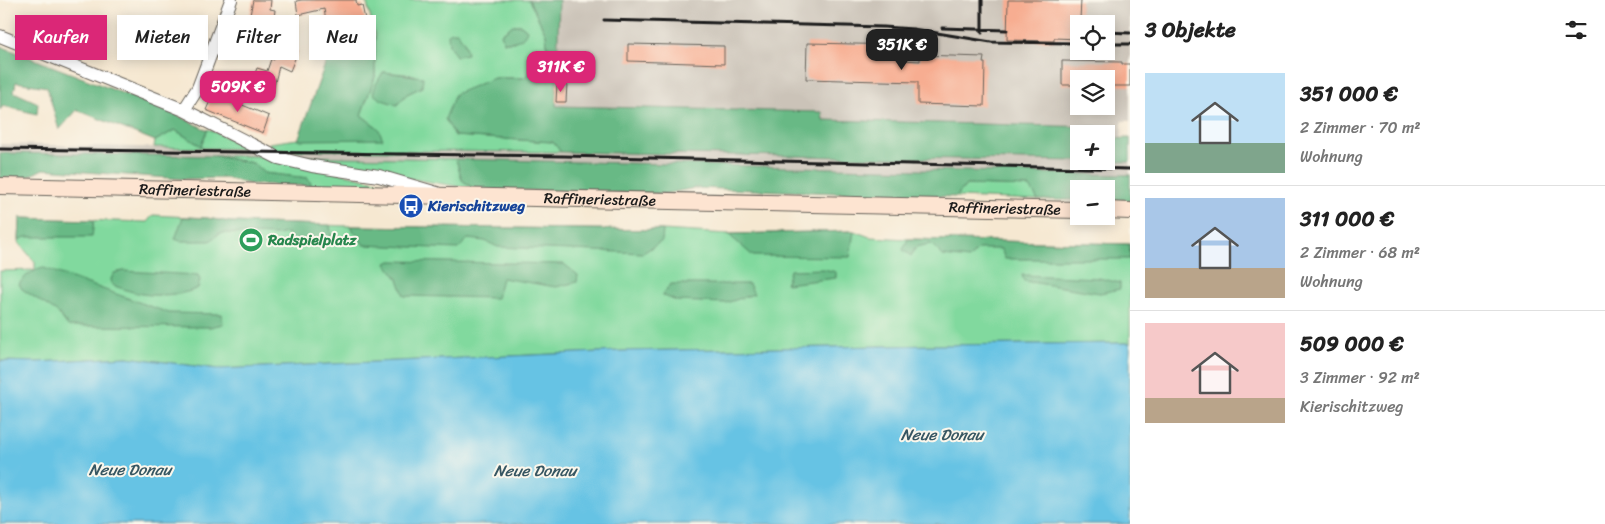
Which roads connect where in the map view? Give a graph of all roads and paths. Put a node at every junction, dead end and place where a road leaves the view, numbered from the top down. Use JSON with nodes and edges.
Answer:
{"nodes":[{"id":1,"x":231,"y":0,"type":"edge"},
{"id":2,"x":0,"y":36,"type":"edge"},
{"id":3,"x":184,"y":110,"type":"junction"},
{"id":4,"x":0,"y":186,"type":"edge"},
{"id":5,"x":444,"y":195,"type":"junction"},
{"id":6,"x":1070,"y":210,"type":"edge"},
{"id":7,"x":1115,"y":210,"type":"edge"},
{"id":8,"x":1130,"y":211,"type":"edge"}],
"edges":[{"from":1,"to":3,"type":"street"},
{"from":2,"to":3,"type":"street"},
{"from":3,"to":5,"type":"street"},
{"from":4,"to":5,"type":"main road","name":"Raffineriestraße"},
{"from":5,"to":6,"type":"main road","name":"Raffineriestraße"},
{"from":7,"to":8,"type":"main road"}]}
